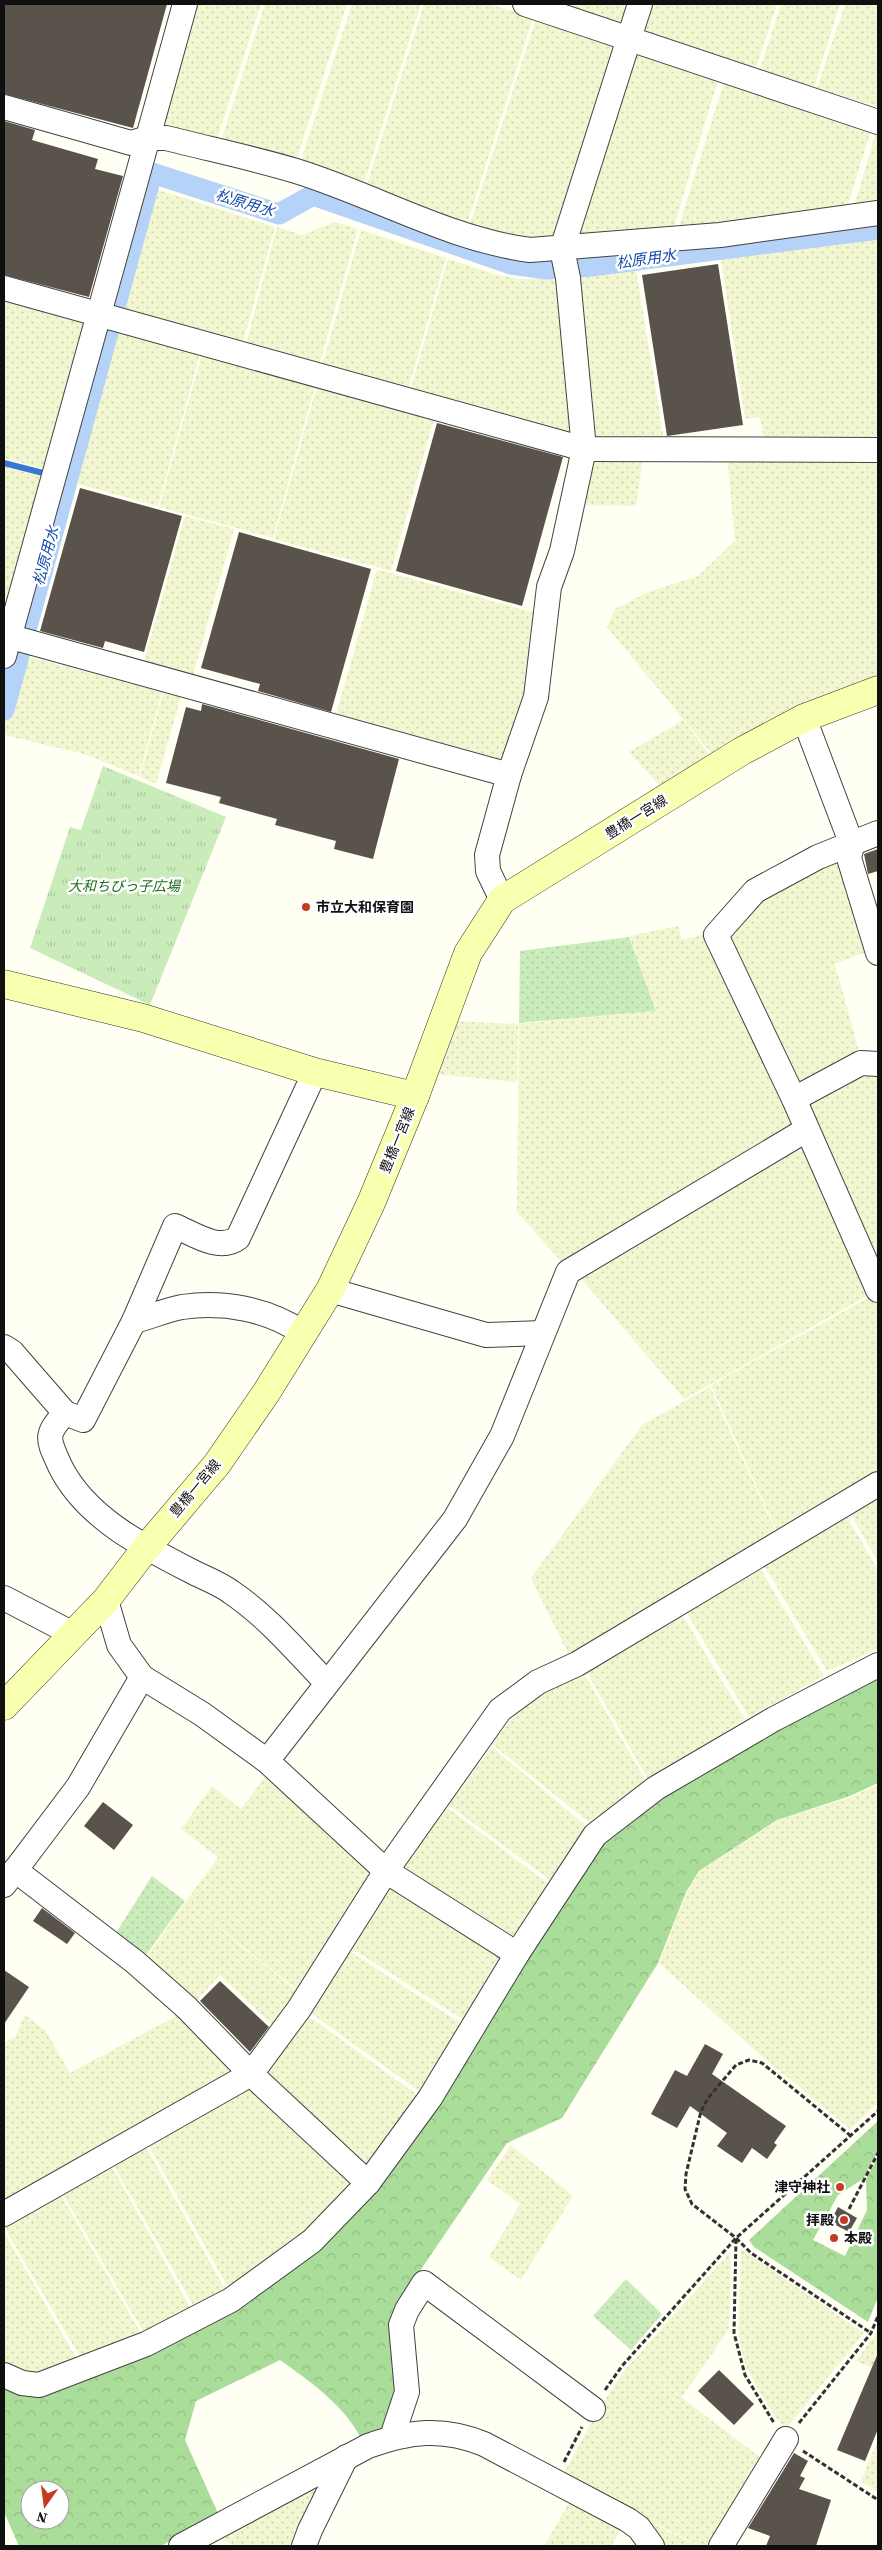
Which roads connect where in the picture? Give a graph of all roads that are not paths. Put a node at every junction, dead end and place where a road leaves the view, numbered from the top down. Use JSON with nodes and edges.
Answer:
{"nodes":[{"id":1,"x":184,"y":4,"type":"edge"},
{"id":2,"x":525,"y":4,"type":"edge"},
{"id":3,"x":640,"y":4,"type":"edge"},
{"id":4,"x":629,"y":38,"type":"junction"},
{"id":5,"x":4,"y":108,"type":"edge"},
{"id":6,"x":878,"y":122,"type":"edge"},
{"id":7,"x":148,"y":138,"type":"junction"},
{"id":8,"x":878,"y":213,"type":"edge"},
{"id":9,"x":562,"y":249,"type":"junction"},
{"id":10,"x":4,"y":288,"type":"edge"},
{"id":11,"x":98,"y":314,"type":"junction"},
{"id":12,"x":584,"y":449,"type":"junction"},
{"id":13,"x":878,"y":450,"type":"edge"},
{"id":14,"x":5,"y":643,"type":"edge"},
{"id":15,"x":878,"y":690,"type":"edge"},
{"id":16,"x":804,"y":718,"type":"junction"},
{"id":17,"x":509,"y":775,"type":"junction"},
{"id":18,"x":878,"y":834,"type":"edge"},
{"id":19,"x":852,"y":845,"type":"junction"},
{"id":20,"x":502,"y":900,"type":"junction"},
{"id":21,"x":878,"y":953,"type":"edge"},
{"id":22,"x":4,"y":984,"type":"edge"},
{"id":23,"x":878,"y":1064,"type":"edge"},
{"id":24,"x":315,"y":1072,"type":"junction"},
{"id":25,"x":415,"y":1096,"type":"junction"},
{"id":26,"x":794,"y":1099,"type":"junction"},
{"id":27,"x":806,"y":1130,"type":"junction"},
{"id":28,"x":330,"y":1290,"type":"junction"},
{"id":29,"x":878,"y":1290,"type":"edge"},
{"id":30,"x":134,"y":1321,"type":"junction"},
{"id":31,"x":303,"y":1333,"type":"junction"},
{"id":32,"x":543,"y":1333,"type":"junction"},
{"id":33,"x":4,"y":1347,"type":"edge"},
{"id":34,"x":65,"y":1413,"type":"junction"},
{"id":35,"x":878,"y":1484,"type":"edge"},
{"id":36,"x":146,"y":1548,"type":"junction"},
{"id":37,"x":4,"y":1598,"type":"edge"},
{"id":38,"x":106,"y":1600,"type":"junction"},
{"id":39,"x":73,"y":1634,"type":"junction"},
{"id":40,"x":878,"y":1665,"type":"edge"},
{"id":41,"x":142,"y":1677,"type":"junction"},
{"id":42,"x":327,"y":1683,"type":"junction"},
{"id":43,"x":4,"y":1706,"type":"edge"},
{"id":44,"x":267,"y":1761,"type":"junction"},
{"id":45,"x":386,"y":1871,"type":"junction"},
{"id":46,"x":9,"y":1877,"type":"edge"},
{"id":47,"x":517,"y":1954,"type":"junction"},
{"id":48,"x":251,"y":2074,"type":"junction"},
{"id":49,"x":368,"y":2182,"type":"junction"},
{"id":50,"x":4,"y":2214,"type":"edge"},
{"id":51,"x":4,"y":2375,"type":"edge"},
{"id":52,"x":593,"y":2409,"type":"road end"},
{"id":53,"x":392,"y":2437,"type":"junction"},
{"id":54,"x":786,"y":2439,"type":"road end"},
{"id":55,"x":346,"y":2457,"type":"junction"},
{"id":56,"x":181,"y":2546,"type":"edge"},
{"id":57,"x":304,"y":2546,"type":"edge"},
{"id":58,"x":652,"y":2546,"type":"edge"},
{"id":59,"x":721,"y":2546,"type":"edge"}],
"edges":[{"from":1,"to":7,"type":"street"},
{"from":2,"to":4,"type":"street"},
{"from":3,"to":4,"type":"street"},
{"from":4,"to":6,"type":"street"},
{"from":4,"to":9,"type":"street"},
{"from":5,"to":7,"type":"street"},
{"from":7,"to":9,"type":"street"},
{"from":7,"to":11,"type":"street"},
{"from":8,"to":9,"type":"street"},
{"from":9,"to":12,"type":"street"},
{"from":10,"to":11,"type":"street"},
{"from":11,"to":12,"type":"street"},
{"from":11,"to":14,"type":"street"},
{"from":12,"to":13,"type":"street"},
{"from":12,"to":17,"type":"street"},
{"from":14,"to":17,"type":"street"},
{"from":15,"to":16,"type":"main road","name":"豊橋一宮線"},
{"from":16,"to":19,"type":"street"},
{"from":16,"to":20,"type":"main road","name":"豊橋一宮線"},
{"from":17,"to":20,"type":"street"},
{"from":18,"to":19,"type":"street"},
{"from":19,"to":21,"type":"street"},
{"from":19,"to":26,"type":"street"},
{"from":20,"to":25,"type":"main road","name":"豊橋一宮線"},
{"from":22,"to":24,"type":"main road"},
{"from":23,"to":26,"type":"street"},
{"from":24,"to":25,"type":"main road"},
{"from":24,"to":30,"type":"street"},
{"from":25,"to":28,"type":"main road","name":"豊橋一宮線"},
{"from":26,"to":27,"type":"street"},
{"from":27,"to":29,"type":"street"},
{"from":27,"to":32,"type":"street"},
{"from":28,"to":31,"type":"main road","name":"豊橋一宮線"},
{"from":28,"to":32,"type":"street"},
{"from":30,"to":31,"type":"street"},
{"from":30,"to":34,"type":"street"},
{"from":31,"to":36,"type":"main road","name":"豊橋一宮線"},
{"from":32,"to":42,"type":"street"},
{"from":33,"to":34,"type":"street"},
{"from":34,"to":36,"type":"street"},
{"from":35,"to":45,"type":"street"},
{"from":36,"to":38,"type":"main road","name":"豊橋一宮線"},
{"from":36,"to":42,"type":"street"},
{"from":37,"to":39,"type":"street"},
{"from":38,"to":39,"type":"main road","name":"豊橋一宮線"},
{"from":38,"to":41,"type":"street"},
{"from":39,"to":43,"type":"main road","name":"豊橋一宮線"},
{"from":40,"to":47,"type":"street"},
{"from":41,"to":44,"type":"street"},
{"from":41,"to":46,"type":"street"},
{"from":42,"to":44,"type":"street"},
{"from":44,"to":45,"type":"street"},
{"from":45,"to":47,"type":"street"},
{"from":45,"to":48,"type":"street"},
{"from":46,"to":48,"type":"street"},
{"from":47,"to":49,"type":"street"},
{"from":48,"to":49,"type":"street"},
{"from":48,"to":50,"type":"street"},
{"from":49,"to":51,"type":"street"},
{"from":52,"to":53,"type":"street"},
{"from":53,"to":55,"type":"street"},
{"from":53,"to":58,"type":"street"},
{"from":54,"to":59,"type":"street"},
{"from":55,"to":56,"type":"street"},
{"from":55,"to":57,"type":"street"}]}
